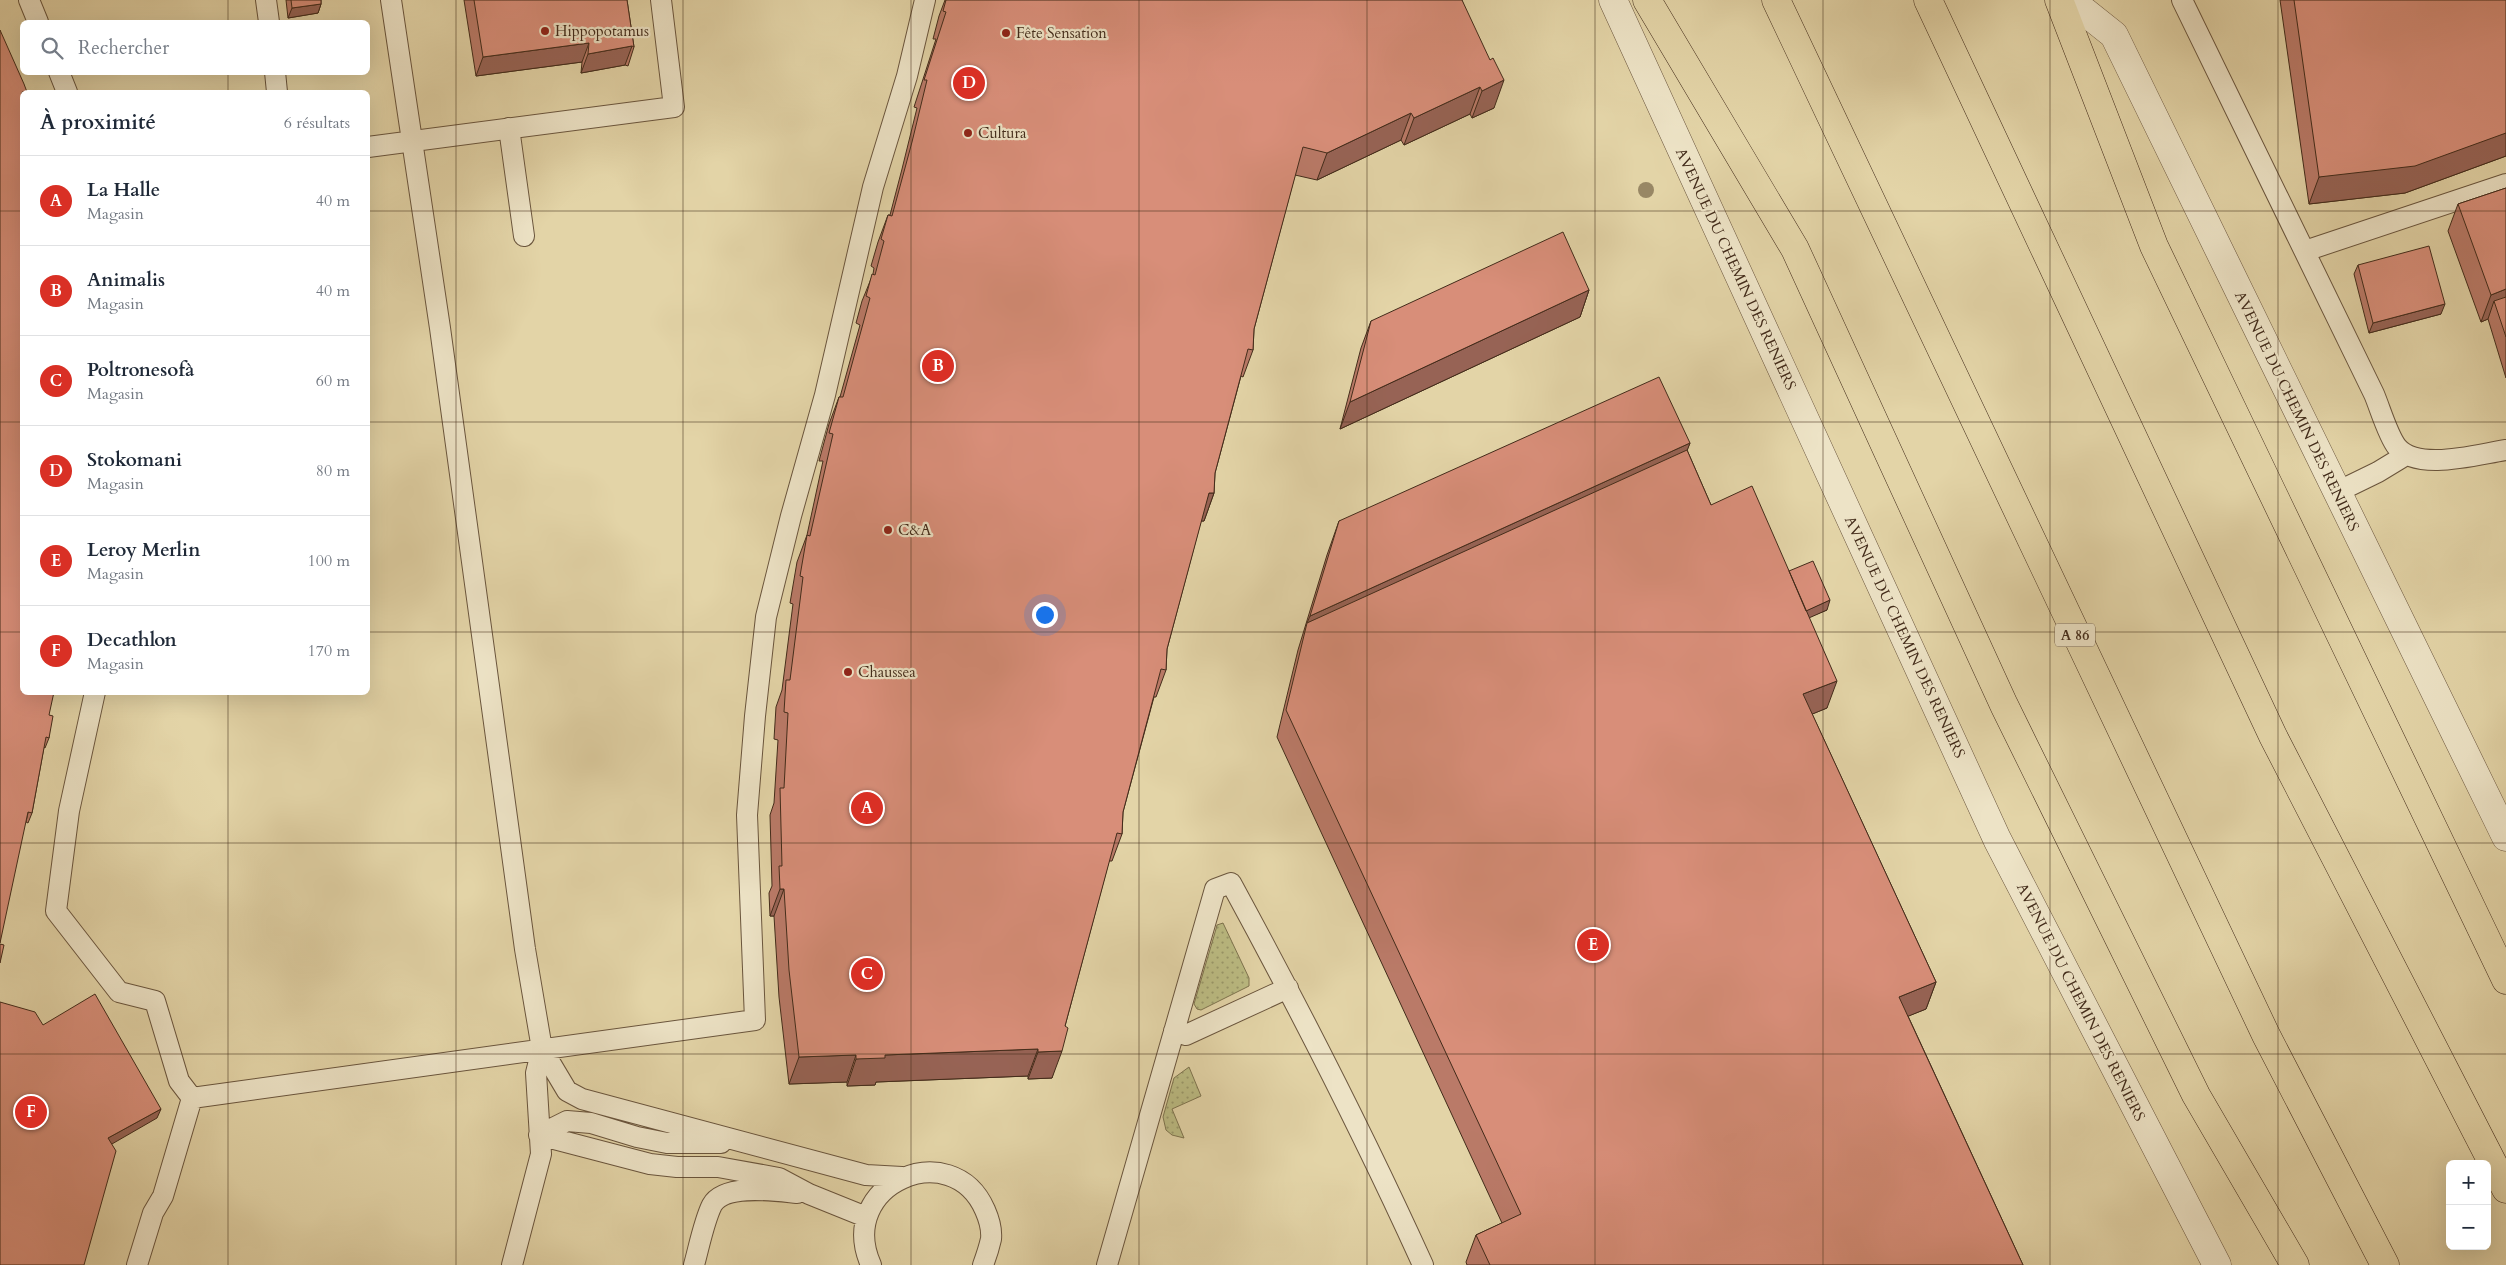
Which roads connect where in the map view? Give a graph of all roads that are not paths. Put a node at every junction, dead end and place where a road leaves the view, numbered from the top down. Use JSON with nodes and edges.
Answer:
{"nodes":[{"id":1,"x":29,"y":0,"type":"edge"},
{"id":2,"x":266,"y":0,"type":"edge"},
{"id":3,"x":391,"y":0,"type":"edge"},
{"id":4,"x":661,"y":0,"type":"edge"},
{"id":5,"x":926,"y":0,"type":"edge"},
{"id":6,"x":1613,"y":0,"type":"edge"},
{"id":7,"x":1647,"y":0,"type":"edge"},
{"id":8,"x":1776,"y":0,"type":"edge"},
{"id":9,"x":1928,"y":0,"type":"edge"},
{"id":10,"x":2059,"y":0,"type":"edge"},
{"id":11,"x":2070,"y":0,"type":"edge"},
{"id":12,"x":2182,"y":0,"type":"edge"},
{"id":13,"x":37,"y":20,"type":"edge"},
{"id":14,"x":269,"y":20,"type":"edge"},
{"id":15,"x":60,"y":75,"type":"edge"},
{"id":16,"x":275,"y":75,"type":"edge"},
{"id":17,"x":66,"y":90,"type":"edge"},
{"id":18,"x":277,"y":90,"type":"edge"},
{"id":19,"x":509,"y":128,"type":"junction"},
{"id":20,"x":412,"y":142,"type":"junction"},
{"id":21,"x":370,"y":147,"type":"edge"},
{"id":22,"x":2506,"y":184,"type":"edge"},
{"id":23,"x":524,"y":236,"type":"dead end"},
{"id":24,"x":2305,"y":252,"type":"junction"},
{"id":25,"x":2506,"y":450,"type":"edge"},
{"id":26,"x":2406,"y":455,"type":"junction"},
{"id":27,"x":2337,"y":492,"type":"junction"},
{"id":28,"x":94,"y":695,"type":"edge"},
{"id":29,"x":2506,"y":837,"type":"edge"},
{"id":30,"x":2506,"y":980,"type":"edge"},
{"id":31,"x":1288,"y":988,"type":"junction"},
{"id":32,"x":1174,"y":1031,"type":"junction"},
{"id":33,"x":542,"y":1049,"type":"junction"},
{"id":34,"x":190,"y":1107,"type":"junction"},
{"id":35,"x":539,"y":1135,"type":"junction"},
{"id":36,"x":738,"y":1142,"type":"junction"},
{"id":37,"x":902,"y":1177,"type":"junction"},
{"id":38,"x":2506,"y":1189,"type":"edge"},
{"id":39,"x":809,"y":1194,"type":"junction"},
{"id":40,"x":866,"y":1217,"type":"junction"},
{"id":41,"x":137,"y":1265,"type":"edge"},
{"id":42,"x":512,"y":1265,"type":"edge"},
{"id":43,"x":694,"y":1265,"type":"edge"},
{"id":44,"x":871,"y":1265,"type":"edge"},
{"id":45,"x":983,"y":1265,"type":"edge"},
{"id":46,"x":1107,"y":1265,"type":"edge"},
{"id":47,"x":1423,"y":1265,"type":"edge"},
{"id":48,"x":2217,"y":1265,"type":"edge"},
{"id":49,"x":2295,"y":1265,"type":"edge"},
{"id":50,"x":2385,"y":1265,"type":"edge"}],
"edges":[{"from":1,"to":13,"type":"lane"},
{"from":2,"to":14,"type":"lane"},
{"from":3,"to":20,"type":"lane"},
{"from":4,"to":19,"type":"lane"},
{"from":5,"to":33,"type":"lane"},
{"from":6,"to":48,"type":"street","name":"AVENUE DU CHEMIN DES RENIERS"},
{"from":7,"to":49,"type":"highway"},
{"from":8,"to":50,"type":"highway","number":"A 86"},
{"from":9,"to":38,"type":"highway"},
{"from":10,"to":30,"type":"highway"},
{"from":11,"to":27,"type":"street","name":"AVENUE DU CHEMIN DES RENIERS"},
{"from":12,"to":24,"type":"lane"},
{"from":15,"to":17,"type":"lane"},
{"from":16,"to":18,"type":"lane"},
{"from":19,"to":20,"type":"lane"},
{"from":19,"to":23,"type":"lane"},
{"from":20,"to":21,"type":"lane"},
{"from":20,"to":33,"type":"lane"},
{"from":22,"to":24,"type":"lane"},
{"from":24,"to":26,"type":"lane"},
{"from":25,"to":26,"type":"lane"},
{"from":26,"to":27,"type":"lane"},
{"from":27,"to":29,"type":"street","name":"AVENUE DU CHEMIN DES RENIERS"},
{"from":28,"to":34,"type":"lane"},
{"from":31,"to":32,"type":"lane"},
{"from":31,"to":32,"type":"lane"},
{"from":31,"to":47,"type":"lane"},
{"from":32,"to":46,"type":"lane"},
{"from":33,"to":34,"type":"lane"},
{"from":33,"to":35,"type":"lane"},
{"from":33,"to":36,"type":"lane"},
{"from":34,"to":41,"type":"lane"},
{"from":35,"to":36,"type":"lane"},
{"from":35,"to":39,"type":"lane"},
{"from":35,"to":42,"type":"lane"},
{"from":36,"to":37,"type":"lane"},
{"from":37,"to":40,"type":"lane"},
{"from":37,"to":45,"type":"lane"},
{"from":39,"to":40,"type":"lane"},
{"from":39,"to":43,"type":"lane"},
{"from":40,"to":44,"type":"lane"}]}
